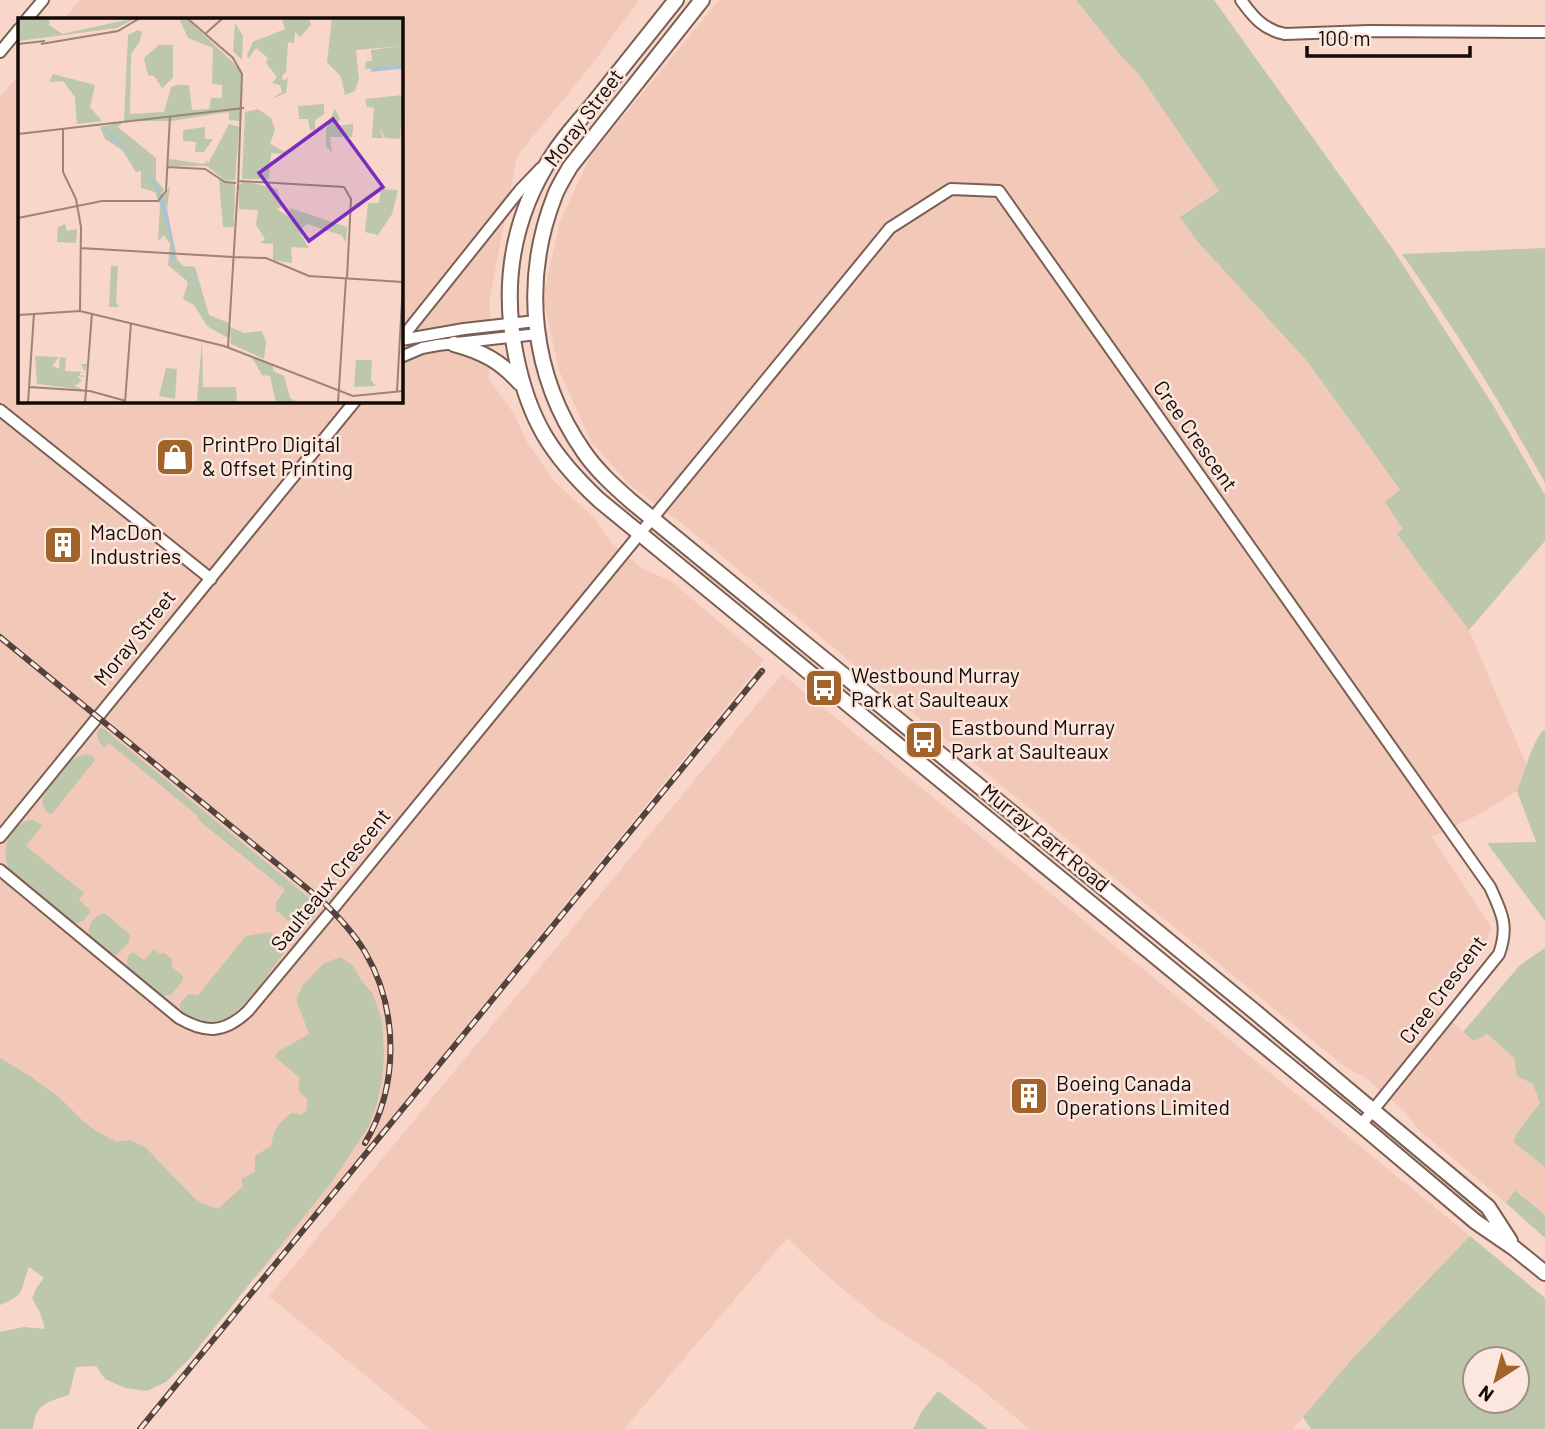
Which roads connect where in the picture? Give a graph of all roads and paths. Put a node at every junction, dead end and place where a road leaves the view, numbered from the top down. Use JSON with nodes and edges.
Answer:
{"nodes":[{"id":1,"x":43,"y":0,"type":"edge"},
{"id":2,"x":676,"y":0,"type":"edge"},
{"id":3,"x":702,"y":0,"type":"edge"},
{"id":4,"x":1241,"y":0,"type":"edge"},
{"id":5,"x":28,"y":18,"type":"edge"},
{"id":6,"x":18,"y":30,"type":"edge"},
{"id":7,"x":1545,"y":32,"type":"edge"},
{"id":8,"x":0,"y":52,"type":"edge"},
{"id":9,"x":554,"y":153,"type":"junction"},
{"id":10,"x":537,"y":328,"type":"junction"},
{"id":11,"x":511,"y":330,"type":"junction"},
{"id":12,"x":402,"y":339,"type":"edge"},
{"id":13,"x":402,"y":340,"type":"edge"},
{"id":14,"x":454,"y":344,"type":"junction"},
{"id":15,"x":402,"y":358,"type":"edge"},
{"id":16,"x":522,"y":385,"type":"junction"},
{"id":17,"x":354,"y":402,"type":"edge"},
{"id":18,"x":0,"y":410,"type":"edge"},
{"id":19,"x":652,"y":519,"type":"junction"},
{"id":20,"x":640,"y":534,"type":"junction"},
{"id":21,"x":211,"y":579,"type":"junction"},
{"id":22,"x":845,"y":676,"type":"junction"},
{"id":23,"x":818,"y":679,"type":"junction"},
{"id":24,"x":0,"y":837,"type":"edge"},
{"id":25,"x":0,"y":870,"type":"edge"},
{"id":26,"x":1374,"y":1110,"type":"junction"},
{"id":27,"x":1361,"y":1125,"type":"junction"},
{"id":28,"x":1514,"y":1248,"type":"junction"},
{"id":29,"x":1545,"y":1273,"type":"edge"}],
"edges":[{"from":1,"to":5,"type":"street"},
{"from":2,"to":9,"type":"street","name":"Moray Street"},
{"from":3,"to":10,"type":"street","name":"Moray Street"},
{"from":4,"to":7,"type":"street"},
{"from":6,"to":8,"type":"street"},
{"from":9,"to":11,"type":"street","name":"Moray Street"},
{"from":9,"to":12,"type":"street","name":"Moray Street"},
{"from":10,"to":11,"type":"street","name":"Moray Street"},
{"from":10,"to":19,"type":"street","name":"Murray Park Road"},
{"from":11,"to":13,"type":"street","name":"Moray Street"},
{"from":11,"to":14,"type":"street","name":"Moray Street"},
{"from":11,"to":16,"type":"street","name":"Murray Park Road"},
{"from":14,"to":15,"type":"street","name":"Moray Street"},
{"from":14,"to":16,"type":"street"},
{"from":16,"to":20,"type":"street","name":"Murray Park Road"},
{"from":17,"to":21,"type":"street","name":"Moray Street"},
{"from":18,"to":21,"type":"street"},
{"from":19,"to":20,"type":"street","name":"Cree Crescent"},
{"from":19,"to":22,"type":"street","name":"Murray Park Road"},
{"from":19,"to":26,"type":"street","name":"Cree Crescent"},
{"from":20,"to":23,"type":"street","name":"Murray Park Road"},
{"from":20,"to":25,"type":"street","name":"Saulteaux Crescent"},
{"from":21,"to":24,"type":"street","name":"Moray Street"},
{"from":22,"to":23,"type":"street"},
{"from":22,"to":26,"type":"street","name":"Murray Park Road"},
{"from":23,"to":27,"type":"street","name":"Murray Park Road"},
{"from":26,"to":27,"type":"street","name":"Cree Crescent"},
{"from":26,"to":28,"type":"street","name":"Murray Park Road"},
{"from":27,"to":28,"type":"street","name":"Murray Park Road"},
{"from":28,"to":29,"type":"street","name":"Murray Park Road"}]}
